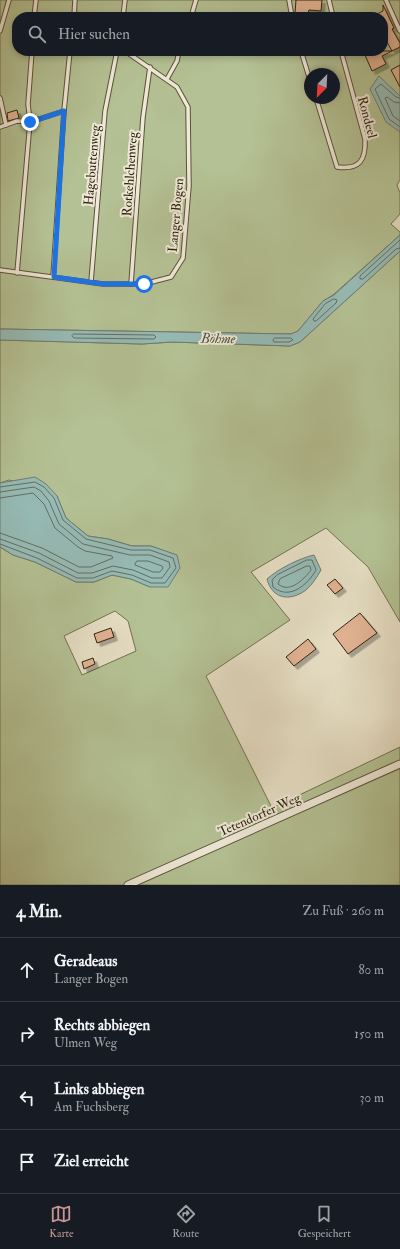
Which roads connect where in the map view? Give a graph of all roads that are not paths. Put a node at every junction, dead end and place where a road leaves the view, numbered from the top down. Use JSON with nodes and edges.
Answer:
{"nodes":[{"id":1,"x":9,"y":0,"type":"edge"},
{"id":2,"x":36,"y":0,"type":"edge"},
{"id":3,"x":76,"y":0,"type":"edge"},
{"id":4,"x":125,"y":0,"type":"edge"},
{"id":5,"x":196,"y":0,"type":"edge"},
{"id":6,"x":289,"y":0,"type":"edge"},
{"id":7,"x":329,"y":0,"type":"edge"},
{"id":8,"x":386,"y":0,"type":"edge"},
{"id":9,"x":35,"y":12,"type":"edge"},
{"id":10,"x":75,"y":12,"type":"edge"},
{"id":11,"x":124,"y":12,"type":"edge"},
{"id":12,"x":194,"y":12,"type":"edge"},
{"id":13,"x":291,"y":12,"type":"edge"},
{"id":14,"x":332,"y":12,"type":"edge"},
{"id":15,"x":2,"y":20,"type":"edge"},
{"id":16,"x":0,"y":31,"type":"edge"},
{"id":17,"x":400,"y":31,"type":"edge"},
{"id":18,"x":32,"y":56,"type":"edge"},
{"id":19,"x":70,"y":56,"type":"edge"},
{"id":20,"x":116,"y":56,"type":"edge"},
{"id":21,"x":133,"y":56,"type":"edge"},
{"id":22,"x":178,"y":56,"type":"edge"},
{"id":23,"x":303,"y":56,"type":"edge"},
{"id":24,"x":342,"y":56,"type":"edge"},
{"id":25,"x":150,"y":67,"type":"junction"},
{"id":26,"x":306,"y":68,"type":"edge"},
{"id":27,"x":167,"y":79,"type":"junction"},
{"id":28,"x":0,"y":98,"type":"edge"},
{"id":29,"x":318,"y":104,"type":"edge"},
{"id":30,"x":64,"y":111,"type":"junction"},
{"id":31,"x":30,"y":122,"type":"junction"},
{"id":32,"x":6,"y":125,"type":"junction"},
{"id":33,"x":0,"y":128,"type":"edge"},
{"id":34,"x":0,"y":270,"type":"edge"},
{"id":35,"x":17,"y":273,"type":"junction"},
{"id":36,"x":54,"y":277,"type":"junction"},
{"id":37,"x":91,"y":282,"type":"junction"},
{"id":38,"x":131,"y":284,"type":"junction"},
{"id":39,"x":400,"y":764,"type":"edge"},
{"id":40,"x":128,"y":885,"type":"edge"}],
"edges":[{"from":1,"to":15,"type":"lane"},
{"from":2,"to":9,"type":"lane"},
{"from":3,"to":10,"type":"lane"},
{"from":4,"to":11,"type":"lane"},
{"from":5,"to":12,"type":"lane"},
{"from":6,"to":13,"type":"lane"},
{"from":7,"to":14,"type":"lane"},
{"from":8,"to":17,"type":"lane"},
{"from":15,"to":16,"type":"lane"},
{"from":18,"to":31,"type":"lane"},
{"from":19,"to":30,"type":"lane"},
{"from":20,"to":37,"type":"lane","name":"Hagebuttenweg"},
{"from":21,"to":25,"type":"lane","name":"Langer Bogen"},
{"from":22,"to":27,"type":"lane"},
{"from":23,"to":26,"type":"lane"},
{"from":24,"to":29,"type":"lane","name":"Rondeel"},
{"from":25,"to":27,"type":"lane","name":"Langer Bogen"},
{"from":25,"to":38,"type":"lane","name":"Rotkehlchenweg"},
{"from":27,"to":38,"type":"lane","name":"Langer Bogen"},
{"from":28,"to":32,"type":"lane"},
{"from":30,"to":31,"type":"lane"},
{"from":30,"to":36,"type":"lane"},
{"from":31,"to":32,"type":"lane"},
{"from":31,"to":35,"type":"lane"},
{"from":32,"to":33,"type":"lane"},
{"from":34,"to":35,"type":"lane","name":"Langer Bogen"},
{"from":35,"to":36,"type":"lane","name":"Langer Bogen"},
{"from":36,"to":37,"type":"lane","name":"Langer Bogen"},
{"from":37,"to":38,"type":"lane","name":"Langer Bogen"},
{"from":39,"to":40,"type":"street","name":"Tetendorfer Weg"}]}
